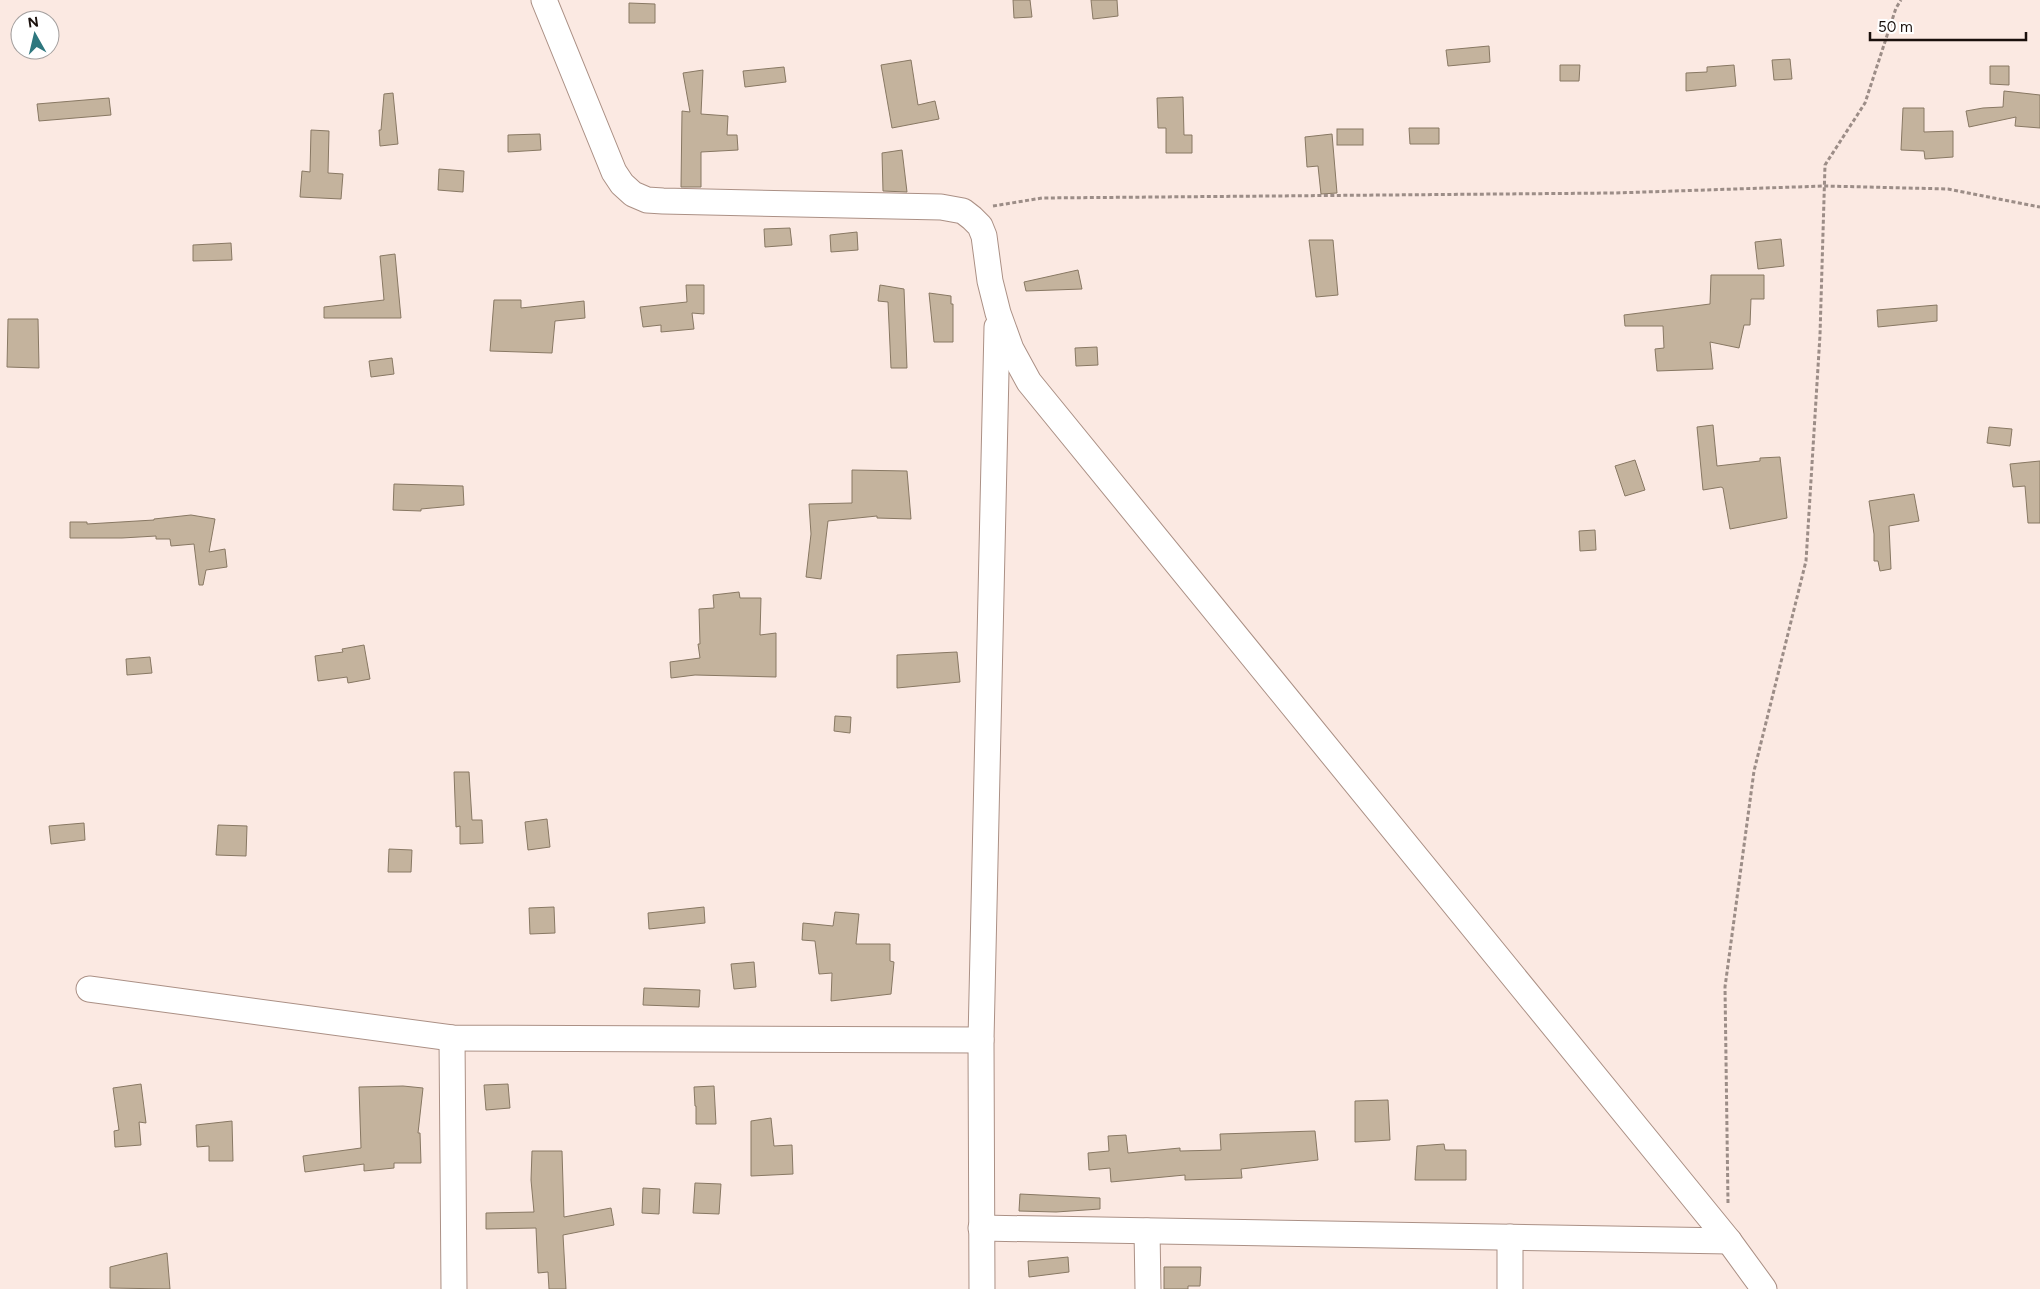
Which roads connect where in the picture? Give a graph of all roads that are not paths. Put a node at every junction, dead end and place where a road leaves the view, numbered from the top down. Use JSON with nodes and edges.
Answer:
{"nodes":[{"id":1,"x":544,"y":0,"type":"edge"},
{"id":2,"x":998,"y":313,"type":"junction"},
{"id":3,"x":89,"y":989,"type":"dead end"},
{"id":4,"x":452,"y":1038,"type":"junction"},
{"id":5,"x":981,"y":1040,"type":"junction"},
{"id":6,"x":981,"y":1228,"type":"junction"},
{"id":7,"x":1147,"y":1231,"type":"junction"},
{"id":8,"x":1510,"y":1237,"type":"junction"},
{"id":9,"x":1729,"y":1241,"type":"junction"},
{"id":10,"x":454,"y":1289,"type":"edge"},
{"id":11,"x":982,"y":1289,"type":"edge"},
{"id":12,"x":1148,"y":1289,"type":"edge"},
{"id":13,"x":1510,"y":1289,"type":"edge"},
{"id":14,"x":1764,"y":1289,"type":"edge"}],
"edges":[{"from":1,"to":2,"type":"street"},
{"from":2,"to":5,"type":"street"},
{"from":2,"to":9,"type":"street"},
{"from":3,"to":4,"type":"street"},
{"from":4,"to":5,"type":"street"},
{"from":4,"to":10,"type":"street"},
{"from":5,"to":6,"type":"street"},
{"from":6,"to":7,"type":"street"},
{"from":6,"to":11,"type":"street"},
{"from":7,"to":8,"type":"street"},
{"from":7,"to":12,"type":"street"},
{"from":8,"to":9,"type":"street"},
{"from":8,"to":13,"type":"street"},
{"from":9,"to":14,"type":"street"}]}
